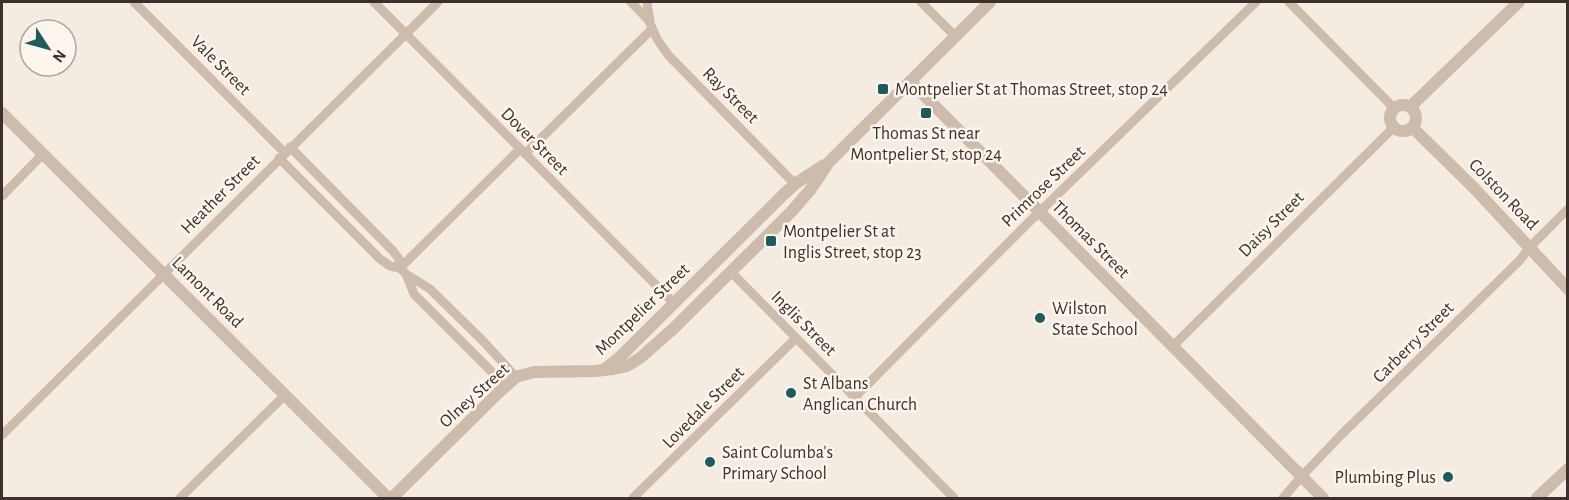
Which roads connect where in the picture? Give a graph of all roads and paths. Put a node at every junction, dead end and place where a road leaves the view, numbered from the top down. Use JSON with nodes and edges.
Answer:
{"nodes":[{"id":1,"x":134,"y":2,"type":"edge"},
{"id":2,"x":374,"y":2,"type":"edge"},
{"id":3,"x":438,"y":2,"type":"edge"},
{"id":4,"x":631,"y":2,"type":"edge"},
{"id":5,"x":647,"y":2,"type":"edge"},
{"id":6,"x":921,"y":2,"type":"edge"},
{"id":7,"x":990,"y":2,"type":"edge"},
{"id":8,"x":1256,"y":2,"type":"edge"},
{"id":9,"x":1289,"y":2,"type":"edge"},
{"id":10,"x":1519,"y":2,"type":"edge"},
{"id":11,"x":652,"y":26,"type":"junction"},
{"id":12,"x":406,"y":33,"type":"junction"},
{"id":13,"x":955,"y":36,"type":"junction"},
{"id":14,"x":910,"y":81,"type":"junction"},
{"id":15,"x":1410,"y":107,"type":"junction"},
{"id":16,"x":1394,"y":108,"type":"junction"},
{"id":17,"x":2,"y":113,"type":"edge"},
{"id":18,"x":1394,"y":127,"type":"junction"},
{"id":19,"x":1412,"y":127,"type":"junction"},
{"id":20,"x":284,"y":152,"type":"junction"},
{"id":21,"x":523,"y":152,"type":"junction"},
{"id":22,"x":42,"y":155,"type":"junction"},
{"id":23,"x":829,"y":162,"type":"junction"},
{"id":24,"x":795,"y":184,"type":"junction"},
{"id":25,"x":2,"y":196,"type":"edge"},
{"id":26,"x":1568,"y":209,"type":"edge"},
{"id":27,"x":1040,"y":213,"type":"junction"},
{"id":28,"x":1530,"y":247,"type":"junction"},
{"id":29,"x":403,"y":271,"type":"junction"},
{"id":30,"x":731,"y":272,"type":"junction"},
{"id":31,"x":164,"y":274,"type":"junction"},
{"id":32,"x":1568,"y":289,"type":"edge"},
{"id":33,"x":674,"y":303,"type":"junction"},
{"id":34,"x":796,"y":338,"type":"junction"},
{"id":35,"x":1172,"y":347,"type":"junction"},
{"id":36,"x":604,"y":370,"type":"junction"},
{"id":37,"x":516,"y":377,"type":"junction"},
{"id":38,"x":506,"y":386,"type":"junction"},
{"id":39,"x":285,"y":395,"type":"junction"},
{"id":40,"x":855,"y":397,"type":"junction"},
{"id":41,"x":2,"y":435,"type":"edge"},
{"id":42,"x":1568,"y":469,"type":"edge"},
{"id":43,"x":1301,"y":477,"type":"junction"},
{"id":44,"x":180,"y":498,"type":"edge"},
{"id":45,"x":390,"y":498,"type":"edge"},
{"id":46,"x":633,"y":498,"type":"edge"},
{"id":47,"x":954,"y":498,"type":"edge"},
{"id":48,"x":1283,"y":498,"type":"edge"},
{"id":49,"x":1323,"y":498,"type":"edge"},
{"id":50,"x":1538,"y":498,"type":"edge"}],
"edges":[{"from":1,"to":20,"type":"street","name":"Vale Street"},
{"from":2,"to":12,"type":"street","name":"Dover Street"},
{"from":3,"to":12,"type":"street","name":"Heather Street"},
{"from":4,"to":11,"type":"street","name":"Ray Street"},
{"from":5,"to":11,"type":"street","name":"Ray Street"},
{"from":6,"to":13,"type":"street"},
{"from":7,"to":13,"type":"street","name":"Montpelier Street"},
{"from":8,"to":27,"type":"street","name":"Primrose Street"},
{"from":9,"to":16,"type":"street"},
{"from":10,"to":15,"type":"street"},
{"from":11,"to":21,"type":"street"},
{"from":11,"to":24,"type":"street","name":"Ray Street"},
{"from":12,"to":20,"type":"street","name":"Heather Street"},
{"from":12,"to":21,"type":"street","name":"Dover Street"},
{"from":13,"to":14,"type":"street","name":"Montpelier Street"},
{"from":14,"to":23,"type":"street","name":"Montpelier Street"},
{"from":14,"to":27,"type":"street","name":"Thomas Street"},
{"from":15,"to":16,"type":"street"},
{"from":15,"to":19,"type":"street"},
{"from":16,"to":18,"type":"street"},
{"from":17,"to":22,"type":"street","name":"Lamont Road"},
{"from":18,"to":19,"type":"street"},
{"from":18,"to":35,"type":"street","name":"Daisy Street"},
{"from":19,"to":28,"type":"street","name":"Colston Road"},
{"from":20,"to":29,"type":"street","name":"Vale Street"},
{"from":20,"to":29,"type":"street","name":"Vale Street"},
{"from":20,"to":31,"type":"street","name":"Heather Street"},
{"from":21,"to":29,"type":"street"},
{"from":21,"to":33,"type":"street","name":"Dover Street"},
{"from":22,"to":25,"type":"street"},
{"from":22,"to":31,"type":"street","name":"Lamont Road"},
{"from":23,"to":24,"type":"street","name":"Montpelier Street"},
{"from":23,"to":30,"type":"street","name":"Montpelier Street"},
{"from":24,"to":33,"type":"street","name":"Montpelier Street"},
{"from":26,"to":28,"type":"street","name":"Carberry Street"},
{"from":27,"to":35,"type":"street","name":"Thomas Street"},
{"from":27,"to":40,"type":"street","name":"Primrose Street"},
{"from":28,"to":32,"type":"street","name":"Colston Road"},
{"from":28,"to":43,"type":"street","name":"Carberry Street"},
{"from":29,"to":37,"type":"street","name":"Vale Street"},
{"from":29,"to":38,"type":"street","name":"Vale Street"},
{"from":30,"to":34,"type":"street","name":"Inglis Street"},
{"from":30,"to":36,"type":"street","name":"Montpelier Street"},
{"from":31,"to":39,"type":"street","name":"Lamont Road"},
{"from":31,"to":41,"type":"street","name":"Heather Street"},
{"from":33,"to":36,"type":"street","name":"Montpelier Street"},
{"from":34,"to":40,"type":"street","name":"Inglis Street"},
{"from":34,"to":46,"type":"street","name":"Lovedale Street"},
{"from":35,"to":43,"type":"street","name":"Thomas Street"},
{"from":36,"to":37,"type":"street","name":"Olney Street"},
{"from":37,"to":38,"type":"street","name":"Olney Street"},
{"from":38,"to":45,"type":"street","name":"Olney Street"},
{"from":39,"to":44,"type":"street"},
{"from":39,"to":45,"type":"street","name":"Lamont Road"},
{"from":40,"to":47,"type":"street","name":"Inglis Street"},
{"from":42,"to":50,"type":"street"},
{"from":43,"to":48,"type":"street","name":"Carberry Street"},
{"from":43,"to":49,"type":"street","name":"Thomas Street"}]}
